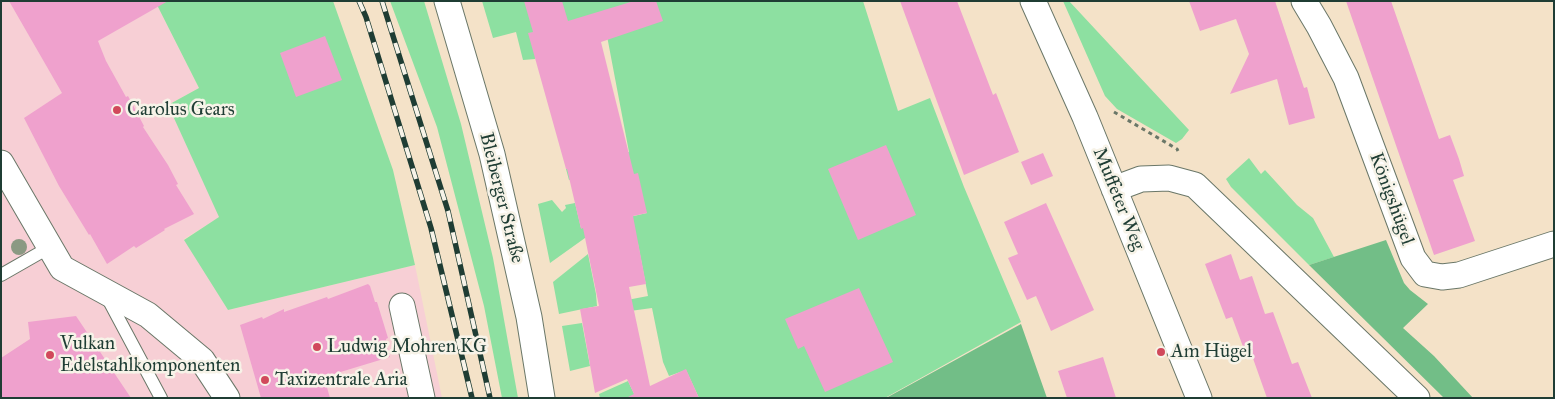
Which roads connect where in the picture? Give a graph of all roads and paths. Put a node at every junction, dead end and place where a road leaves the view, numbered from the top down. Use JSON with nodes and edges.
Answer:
{"nodes":[{"id":1,"x":447,"y":1,"type":"edge"},
{"id":2,"x":1033,"y":1,"type":"edge"},
{"id":3,"x":1304,"y":1,"type":"edge"},
{"id":4,"x":1108,"y":107,"type":"dead end"},
{"id":5,"x":1,"y":163,"type":"edge"},
{"id":6,"x":1195,"y":185,"type":"junction"},
{"id":7,"x":1114,"y":189,"type":"junction"},
{"id":8,"x":1554,"y":244,"type":"edge"},
{"id":9,"x":50,"y":247,"type":"junction"},
{"id":10,"x":1,"y":275,"type":"edge"},
{"id":11,"x":104,"y":290,"type":"junction"},
{"id":12,"x":402,"y":306,"type":"dead end"},
{"id":13,"x":161,"y":398,"type":"edge"},
{"id":14,"x":227,"y":398,"type":"edge"},
{"id":15,"x":422,"y":398,"type":"edge"},
{"id":16,"x":542,"y":398,"type":"edge"},
{"id":17,"x":1199,"y":398,"type":"edge"},
{"id":18,"x":1417,"y":398,"type":"edge"}],
"edges":[{"from":1,"to":16,"type":"street","name":"Bleiberger Straße"},
{"from":2,"to":7,"type":"street","name":"Muffeter Weg"},
{"from":3,"to":8,"type":"street","name":"Königshügel"},
{"from":4,"to":6,"type":"path"},
{"from":5,"to":9,"type":"street"},
{"from":6,"to":7,"type":"street"},
{"from":6,"to":18,"type":"street"},
{"from":7,"to":17,"type":"street","name":"Muffeter Weg"},
{"from":9,"to":10,"type":"lane"},
{"from":9,"to":11,"type":"street"},
{"from":11,"to":13,"type":"lane"},
{"from":11,"to":14,"type":"street"},
{"from":12,"to":15,"type":"street"}]}
